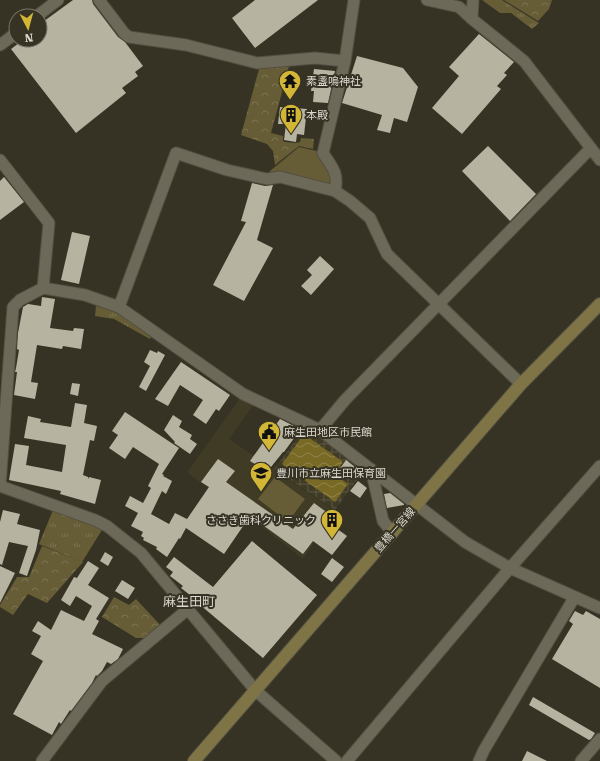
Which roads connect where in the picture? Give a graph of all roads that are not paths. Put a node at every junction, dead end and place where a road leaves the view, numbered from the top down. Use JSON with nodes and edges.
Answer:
{"nodes":[{"id":1,"x":58,"y":0,"type":"edge"},
{"id":2,"x":99,"y":0,"type":"edge"},
{"id":3,"x":354,"y":0,"type":"edge"},
{"id":4,"x":427,"y":0,"type":"edge"},
{"id":5,"x":474,"y":0,"type":"edge"},
{"id":6,"x":48,"y":8,"type":"edge"},
{"id":7,"x":472,"y":19,"type":"junction"},
{"id":8,"x":8,"y":38,"type":"edge"},
{"id":9,"x":0,"y":45,"type":"edge"},
{"id":10,"x":345,"y":61,"type":"junction"},
{"id":11,"x":591,"y":148,"type":"junction"},
{"id":12,"x":0,"y":160,"type":"edge"},
{"id":13,"x":600,"y":160,"type":"edge"},
{"id":14,"x":335,"y":191,"type":"junction"},
{"id":15,"x":43,"y":288,"type":"junction"},
{"id":16,"x":600,"y":304,"type":"edge"},
{"id":17,"x":440,"y":305,"type":"junction"},
{"id":18,"x":119,"y":307,"type":"junction"},
{"id":19,"x":5,"y":354,"type":"edge"},
{"id":20,"x":521,"y":384,"type":"junction"},
{"id":21,"x":320,"y":430,"type":"junction"},
{"id":22,"x":600,"y":466,"type":"edge"},
{"id":23,"x":371,"y":469,"type":"junction"},
{"id":24,"x":0,"y":486,"type":"edge"},
{"id":25,"x":417,"y":505,"type":"junction"},
{"id":26,"x":392,"y":533,"type":"junction"},
{"id":27,"x":510,"y":568,"type":"junction"},
{"id":28,"x":574,"y":598,"type":"junction"},
{"id":29,"x":600,"y":608,"type":"edge"},
{"id":30,"x":188,"y":609,"type":"junction"},
{"id":31,"x":256,"y":691,"type":"junction"},
{"id":32,"x":600,"y":739,"type":"edge"},
{"id":33,"x":42,"y":761,"type":"edge"},
{"id":34,"x":194,"y":761,"type":"edge"},
{"id":35,"x":336,"y":761,"type":"edge"},
{"id":36,"x":347,"y":761,"type":"edge"},
{"id":37,"x":479,"y":761,"type":"edge"},
{"id":38,"x":581,"y":761,"type":"edge"}],
"edges":[{"from":1,"to":6,"type":"street"},
{"from":2,"to":10,"type":"street"},
{"from":3,"to":10,"type":"street"},
{"from":4,"to":7,"type":"street"},
{"from":5,"to":7,"type":"street"},
{"from":7,"to":11,"type":"street"},
{"from":8,"to":9,"type":"street"},
{"from":10,"to":14,"type":"street"},
{"from":11,"to":13,"type":"street"},
{"from":11,"to":17,"type":"street"},
{"from":12,"to":15,"type":"street"},
{"from":14,"to":17,"type":"street"},
{"from":14,"to":18,"type":"street"},
{"from":15,"to":18,"type":"street"},
{"from":15,"to":19,"type":"street"},
{"from":16,"to":20,"type":"main road","name":"豊橋一宮線"},
{"from":17,"to":20,"type":"street"},
{"from":17,"to":21,"type":"street"},
{"from":18,"to":21,"type":"street"},
{"from":19,"to":24,"type":"street"},
{"from":20,"to":25,"type":"main road","name":"豊橋一宮線"},
{"from":21,"to":23,"type":"street"},
{"from":22,"to":27,"type":"street"},
{"from":23,"to":25,"type":"street"},
{"from":23,"to":26,"type":"street"},
{"from":24,"to":30,"type":"street"},
{"from":25,"to":26,"type":"main road","name":"豊橋一宮線"},
{"from":25,"to":27,"type":"street"},
{"from":26,"to":31,"type":"main road","name":"豊橋一宮線"},
{"from":27,"to":28,"type":"street"},
{"from":27,"to":36,"type":"street"},
{"from":28,"to":29,"type":"street"},
{"from":28,"to":37,"type":"street"},
{"from":30,"to":31,"type":"street"},
{"from":30,"to":33,"type":"street"},
{"from":31,"to":34,"type":"main road","name":"豊橋一宮線"},
{"from":31,"to":35,"type":"street"},
{"from":32,"to":38,"type":"street"}]}
